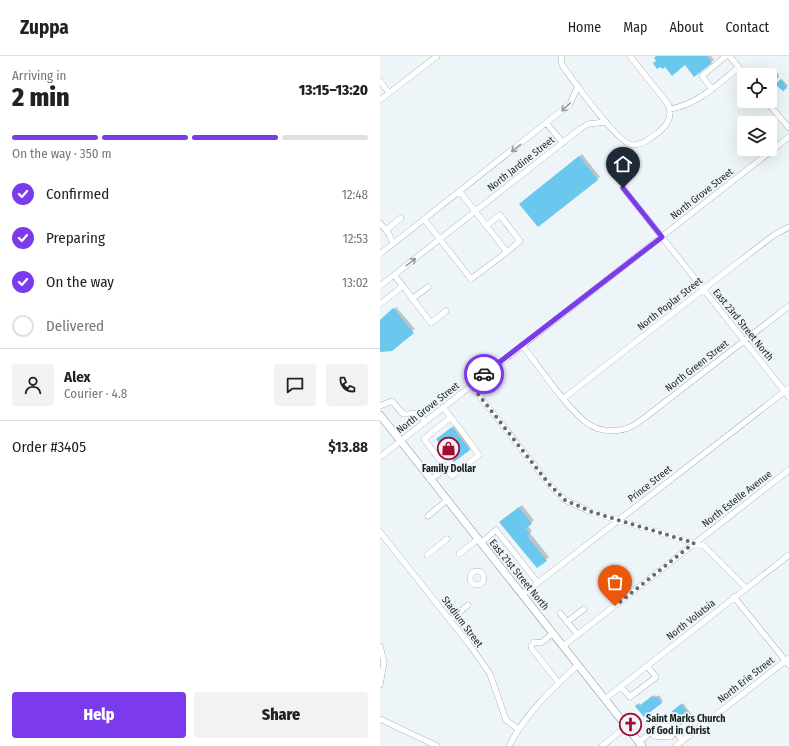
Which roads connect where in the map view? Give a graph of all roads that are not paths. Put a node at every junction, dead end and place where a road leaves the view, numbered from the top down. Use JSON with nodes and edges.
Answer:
{"nodes":[{"id":1,"x":437,"y":56,"type":"edge"},
{"id":2,"x":561,"y":56,"type":"edge"},
{"id":3,"x":630,"y":56,"type":"edge"},
{"id":4,"x":726,"y":56,"type":"edge"},
{"id":5,"x":729,"y":56,"type":"edge"},
{"id":6,"x":380,"y":82,"type":"edge"},
{"id":7,"x":578,"y":86,"type":"junction"},
{"id":8,"x":712,"y":89,"type":"junction"},
{"id":9,"x":389,"y":93,"type":"junction"},
{"id":10,"x":380,"y":100,"type":"edge"},
{"id":11,"x":772,"y":108,"type":"edge"},
{"id":12,"x":670,"y":109,"type":"junction"},
{"id":13,"x":606,"y":122,"type":"junction"},
{"id":14,"x":547,"y":124,"type":"junction"},
{"id":15,"x":789,"y":128,"type":"edge"},
{"id":16,"x":789,"y":137,"type":"edge"},
{"id":17,"x":563,"y":143,"type":"junction"},
{"id":18,"x":623,"y":188,"type":"dead end"},
{"id":19,"x":460,"y":192,"type":"junction"},
{"id":20,"x":475,"y":211,"type":"junction"},
{"id":21,"x":401,"y":218,"type":"dead end"},
{"id":22,"x":424,"y":219,"type":"junction"},
{"id":23,"x":380,"y":223,"type":"edge"},
{"id":24,"x":486,"y":226,"type":"junction"},
{"id":25,"x":789,"y":227,"type":"edge"},
{"id":26,"x":387,"y":232,"type":"junction"},
{"id":27,"x":662,"y":237,"type":"junction"},
{"id":28,"x":440,"y":239,"type":"junction"},
{"id":29,"x":398,"y":240,"type":"junction"},
{"id":30,"x":393,"y":244,"type":"junction"},
{"id":31,"x":381,"y":251,"type":"edge"},
{"id":32,"x":507,"y":252,"type":"junction"},
{"id":33,"x":394,"y":275,"type":"junction"},
{"id":34,"x":380,"y":286,"type":"edge"},
{"id":35,"x":403,"y":286,"type":"junction"},
{"id":36,"x":428,"y":287,"type":"dead end"},
{"id":37,"x":703,"y":290,"type":"junction"},
{"id":38,"x":412,"y":299,"type":"junction"},
{"id":39,"x":380,"y":304,"type":"edge"},
{"id":40,"x":789,"y":306,"type":"edge"},
{"id":41,"x":446,"y":311,"type":"dead end"},
{"id":42,"x":744,"y":341,"type":"junction"},
{"id":43,"x":522,"y":345,"type":"junction"},
{"id":44,"x":471,"y":385,"type":"junction"},
{"id":45,"x":787,"y":390,"type":"edge"},
{"id":46,"x":789,"y":397,"type":"edge"},
{"id":47,"x":564,"y":398,"type":"junction"},
{"id":48,"x":382,"y":405,"type":"edge"},
{"id":49,"x":443,"y":407,"type":"junction"},
{"id":50,"x":380,"y":415,"type":"edge"},
{"id":51,"x":451,"y":417,"type":"junction"},
{"id":52,"x":425,"y":422,"type":"junction"},
{"id":53,"x":400,"y":441,"type":"junction"},
{"id":54,"x":380,"y":457,"type":"edge"},
{"id":55,"x":446,"y":468,"type":"junction"},
{"id":56,"x":789,"y":470,"type":"edge"},
{"id":57,"x":430,"y":480,"type":"junction"},
{"id":58,"x":447,"y":500,"type":"junction"},
{"id":59,"x":428,"y":516,"type":"dead end"},
{"id":60,"x":618,"y":520,"type":"junction"},
{"id":61,"x":380,"y":532,"type":"edge"},
{"id":62,"x":447,"y":539,"type":"dead end"},
{"id":63,"x":479,"y":541,"type":"junction"},
{"id":64,"x":694,"y":543,"type":"junction"},
{"id":65,"x":459,"y":554,"type":"dead end"},
{"id":66,"x":427,"y":555,"type":"dead end"},
{"id":67,"x":789,"y":555,"type":"edge"},
{"id":68,"x":538,"y":583,"type":"junction"},
{"id":69,"x":746,"y":588,"type":"junction"},
{"id":70,"x":522,"y":595,"type":"junction"},
{"id":71,"x":734,"y":597,"type":"junction"},
{"id":72,"x":468,"y":605,"type":"dead end"},
{"id":73,"x":584,"y":609,"type":"dead end"},
{"id":74,"x":560,"y":613,"type":"dead end"},
{"id":75,"x":450,"y":620,"type":"junction"},
{"id":76,"x":567,"y":622,"type":"junction"},
{"id":77,"x":553,"y":633,"type":"junction"},
{"id":78,"x":578,"y":635,"type":"junction"},
{"id":79,"x":380,"y":646,"type":"edge"},
{"id":80,"x":563,"y":646,"type":"junction"},
{"id":81,"x":788,"y":661,"type":"edge"},
{"id":82,"x":578,"y":665,"type":"junction"},
{"id":83,"x":647,"y":666,"type":"junction"},
{"id":84,"x":559,"y":683,"type":"junction"},
{"id":85,"x":380,"y":684,"type":"edge"},
{"id":86,"x":621,"y":687,"type":"junction"},
{"id":87,"x":605,"y":699,"type":"junction"},
{"id":88,"x":380,"y":719,"type":"edge"},
{"id":89,"x":626,"y":726,"type":"junction"},
{"id":90,"x":518,"y":729,"type":"junction"},
{"id":91,"x":675,"y":731,"type":"junction"},
{"id":92,"x":651,"y":732,"type":"junction"},
{"id":93,"x":683,"y":741,"type":"junction"},
{"id":94,"x":428,"y":744,"type":"edge"},
{"id":95,"x":641,"y":744,"type":"edge"},
{"id":96,"x":437,"y":746,"type":"edge"},
{"id":97,"x":509,"y":746,"type":"edge"},
{"id":98,"x":602,"y":746,"type":"edge"},
{"id":99,"x":676,"y":746,"type":"edge"}],
"edges":[{"from":1,"to":9,"type":"street"},
{"from":2,"to":7,"type":"street"},
{"from":3,"to":12,"type":"street"},
{"from":4,"to":8,"type":"street"},
{"from":5,"to":8,"type":"street"},
{"from":6,"to":9,"type":"street"},
{"from":7,"to":13,"type":"street"},
{"from":7,"to":14,"type":"street","one_way":true},
{"from":8,"to":12,"type":"street"},
{"from":9,"to":10,"type":"street"},
{"from":11,"to":15,"type":"street"},
{"from":12,"to":13,"type":"street"},
{"from":13,"to":17,"type":"street"},
{"from":14,"to":17,"type":"street","name":"North Jardine Street"},
{"from":14,"to":19,"type":"street","name":"North Jardine Street","one_way":true},
{"from":16,"to":27,"type":"street","name":"North Grove Street"},
{"from":17,"to":20,"type":"street","name":"North Jardine Street"},
{"from":18,"to":27,"type":"street","name":"East 23rd Street North"},
{"from":19,"to":20,"type":"street"},
{"from":19,"to":22,"type":"street","name":"North Jardine Street"},
{"from":20,"to":24,"type":"street"},
{"from":20,"to":28,"type":"street","name":"North Jardine Street"},
{"from":21,"to":26,"type":"street"},
{"from":22,"to":28,"type":"street"},
{"from":22,"to":29,"type":"street","name":"North Jardine Street"},
{"from":23,"to":26,"type":"street"},
{"from":24,"to":32,"type":"street"},
{"from":24,"to":32,"type":"street"},
{"from":25,"to":37,"type":"street","name":"North Poplar Street"},
{"from":26,"to":29,"type":"street"},
{"from":26,"to":30,"type":"street"},
{"from":27,"to":37,"type":"street","name":"East 23rd Street North"},
{"from":27,"to":43,"type":"street","name":"North Grove Street"},
{"from":28,"to":32,"type":"street"},
{"from":33,"to":28,"type":"street","name":"North Jardine Street","one_way":true},
{"from":29,"to":30,"type":"street","name":"North Jardine Street"},
{"from":30,"to":31,"type":"street","name":"North Jardine Street"},
{"from":33,"to":34,"type":"street","name":"North Jardine Street"},
{"from":33,"to":35,"type":"street"},
{"from":35,"to":38,"type":"street"},
{"from":35,"to":39,"type":"street"},
{"from":36,"to":38,"type":"street"},
{"from":37,"to":42,"type":"street","name":"East 23rd Street North"},
{"from":37,"to":47,"type":"street","name":"North Poplar Street"},
{"from":38,"to":41,"type":"street"},
{"from":40,"to":42,"type":"street","name":"North Green Street"},
{"from":42,"to":45,"type":"street","name":"East 23rd Street North"},
{"from":42,"to":47,"type":"street","name":"North Green Street"},
{"from":43,"to":44,"type":"street","name":"North Grove Street"},
{"from":43,"to":47,"type":"street"},
{"from":44,"to":49,"type":"street","name":"North Grove Street"},
{"from":44,"to":60,"type":"street"},
{"from":45,"to":46,"type":"street","name":"East 23rd Street North"},
{"from":45,"to":60,"type":"street","name":"Prince Street"},
{"from":48,"to":52,"type":"street"},
{"from":49,"to":51,"type":"street"},
{"from":49,"to":52,"type":"street","name":"North Grove Street"},
{"from":50,"to":53,"type":"main road","name":"East 21st Street North"},
{"from":51,"to":55,"type":"street"},
{"from":51,"to":55,"type":"street"},
{"from":52,"to":53,"type":"street","name":"North Grove Street"},
{"from":53,"to":54,"type":"street","name":"North Grove Street"},
{"from":53,"to":57,"type":"main road","name":"East 21st Street North"},
{"from":55,"to":57,"type":"street"},
{"from":56,"to":64,"type":"street","name":"North Estelle Avenue"},
{"from":57,"to":58,"type":"main road","name":"East 21st Street North"},
{"from":58,"to":59,"type":"street"},
{"from":58,"to":63,"type":"main road","name":"East 21st Street North"},
{"from":60,"to":64,"type":"street"},
{"from":60,"to":68,"type":"street","name":"Prince Street"},
{"from":61,"to":75,"type":"street","name":"Stadium Street"},
{"from":62,"to":66,"type":"street"},
{"from":63,"to":65,"type":"street"},
{"from":63,"to":68,"type":"street"},
{"from":63,"to":70,"type":"main road","name":"East 21st Street North"},
{"from":64,"to":69,"type":"street"},
{"from":64,"to":78,"type":"street","name":"North Estelle Avenue"},
{"from":67,"to":69,"type":"street","name":"North Volutsia"},
{"from":68,"to":70,"type":"street","name":"Prince Street"},
{"from":69,"to":71,"type":"street","name":"North Volutsia"},
{"from":70,"to":77,"type":"main road","name":"East 21st Street North"},
{"from":71,"to":81,"type":"street"},
{"from":71,"to":83,"type":"street","name":"North Volutsia"},
{"from":72,"to":75,"type":"street"},
{"from":73,"to":76,"type":"street"},
{"from":74,"to":76,"type":"street"},
{"from":75,"to":90,"type":"street","name":"Stadium Street"},
{"from":76,"to":78,"type":"street"},
{"from":77,"to":80,"type":"main road","name":"East 21st Street North"},
{"from":77,"to":84,"type":"street"},
{"from":78,"to":80,"type":"street","name":"North Estelle Avenue"},
{"from":79,"to":85,"type":"street"},
{"from":80,"to":82,"type":"main road","name":"East 21st Street North"},
{"from":81,"to":93,"type":"street","name":"North Erie Street"},
{"from":82,"to":84,"type":"street"},
{"from":82,"to":87,"type":"main road","name":"East 21st Street North"},
{"from":83,"to":86,"type":"street","name":"North Volutsia"},
{"from":83,"to":86,"type":"street"},
{"from":84,"to":90,"type":"street"},
{"from":86,"to":87,"type":"street","name":"North Volutsia"},
{"from":87,"to":89,"type":"main road","name":"East 21st Street North"},
{"from":88,"to":94,"type":"street"},
{"from":89,"to":95,"type":"main road","name":"East 21st Street North"},
{"from":89,"to":98,"type":"street"},
{"from":90,"to":97,"type":"street"},
{"from":91,"to":92,"type":"street"},
{"from":91,"to":92,"type":"street"},
{"from":91,"to":93,"type":"street"},
{"from":92,"to":95,"type":"street"},
{"from":93,"to":99,"type":"street","name":"North Erie Street"},
{"from":94,"to":96,"type":"street"}]}
